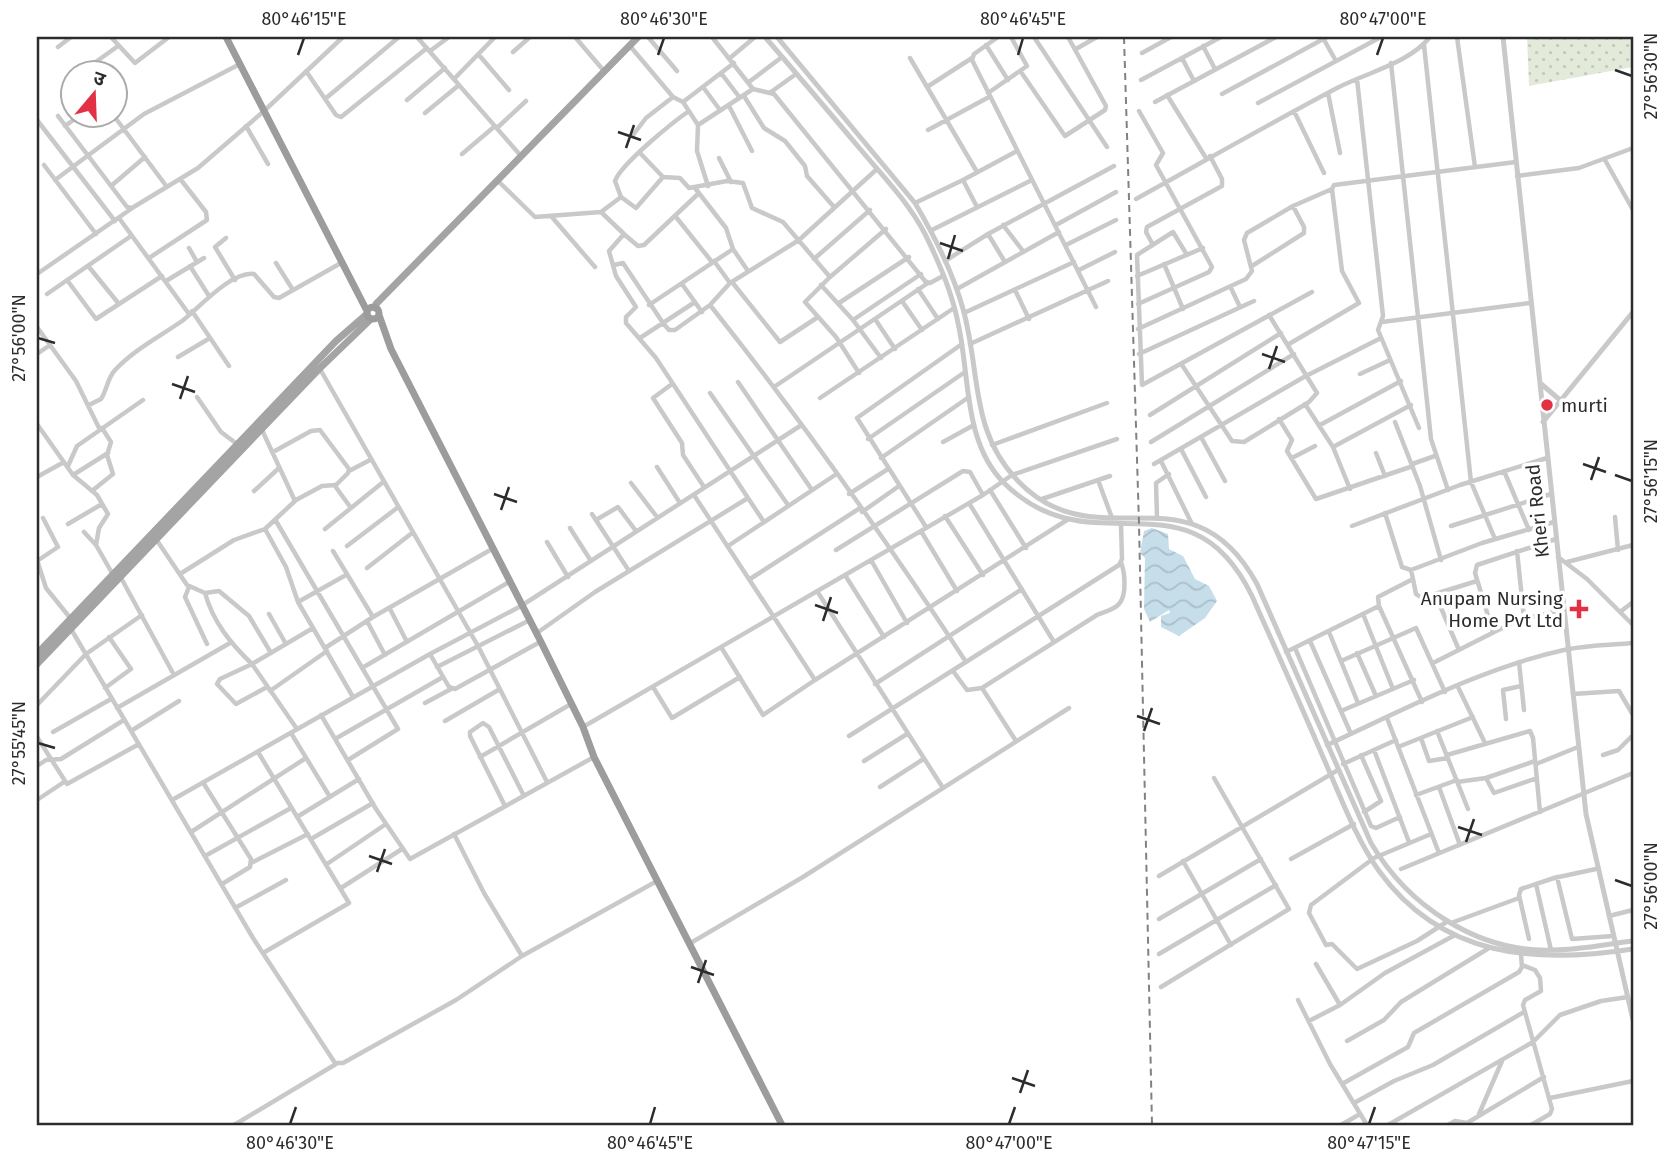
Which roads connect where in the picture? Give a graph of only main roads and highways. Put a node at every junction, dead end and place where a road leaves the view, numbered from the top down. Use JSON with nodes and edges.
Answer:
{"nodes":[{"id":1,"x":226,"y":37,"type":"edge"},
{"id":2,"x":638,"y":37,"type":"edge"},
{"id":3,"x":373,"y":313,"type":"junction"},
{"id":4,"x":318,"y":365,"type":"junction"},
{"id":5,"x":116,"y":574,"type":"junction"},
{"id":6,"x":37,"y":654,"type":"edge"},
{"id":7,"x":37,"y":664,"type":"edge"},
{"id":8,"x":782,"y":1125,"type":"edge"}],
"edges":[{"from":1,"to":3,"type":"highway"},
{"from":2,"to":3,"type":"main road"},
{"from":3,"to":4,"type":"main road"},
{"from":3,"to":8,"type":"highway"},
{"from":4,"to":5,"type":"main road"},
{"from":4,"to":5,"type":"main road"},
{"from":5,"to":6,"type":"main road"},
{"from":5,"to":7,"type":"main road"}]}
